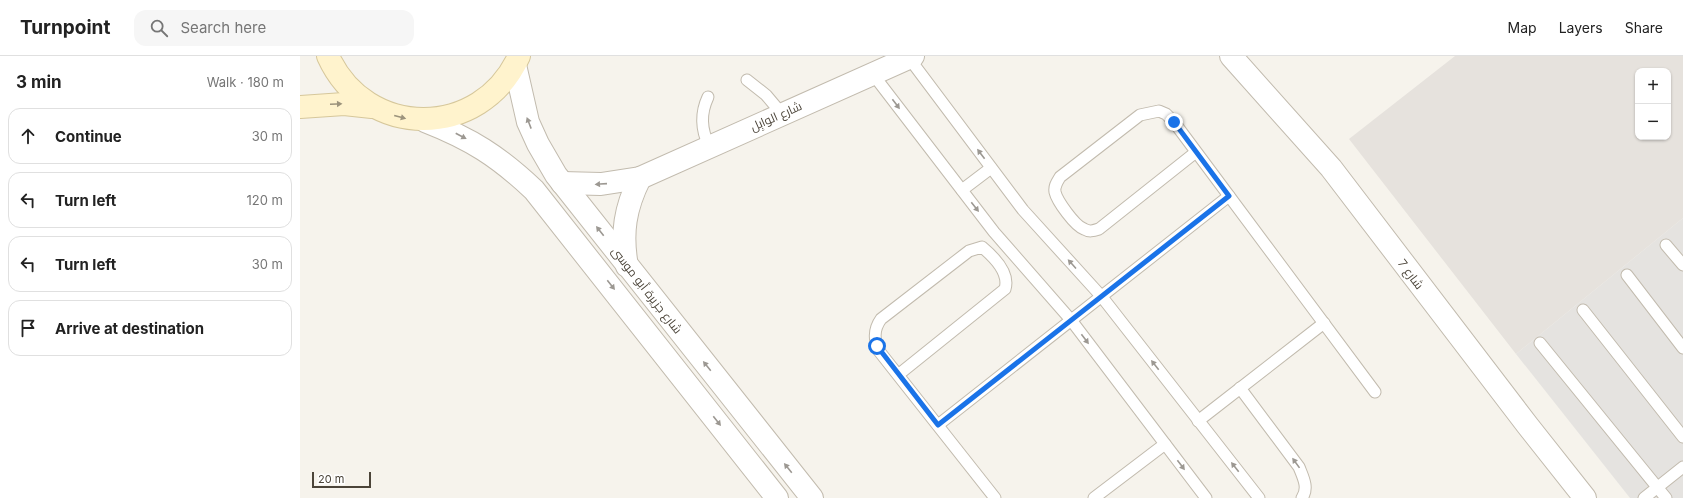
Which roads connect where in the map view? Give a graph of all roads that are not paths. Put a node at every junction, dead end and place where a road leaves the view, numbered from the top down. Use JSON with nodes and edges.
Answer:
{"nodes":[{"id":1,"x":328,"y":56,"type":"edge"},
{"id":2,"x":1231,"y":56,"type":"edge"},
{"id":3,"x":911,"y":57,"type":"edge"},
{"id":4,"x":517,"y":60,"type":"edge"},
{"id":5,"x":872,"y":73,"type":"junction"},
{"id":6,"x":747,"y":80,"type":"dead end"},
{"id":7,"x":708,"y":97,"type":"dead end"},
{"id":8,"x":300,"y":107,"type":"edge"},
{"id":9,"x":373,"y":107,"type":"junction"},
{"id":10,"x":782,"y":114,"type":"junction"},
{"id":11,"x":425,"y":121,"type":"junction"},
{"id":12,"x":709,"y":146,"type":"junction"},
{"id":13,"x":1196,"y":152,"type":"junction"},
{"id":14,"x":991,"y":168,"type":"junction"},
{"id":15,"x":640,"y":178,"type":"junction"},
{"id":16,"x":562,"y":183,"type":"junction"},
{"id":17,"x":962,"y":190,"type":"junction"},
{"id":18,"x":1229,"y":196,"type":"junction"},
{"id":19,"x":1666,"y":245,"type":"dead end"},
{"id":20,"x":1683,"y":265,"type":"edge"},
{"id":21,"x":627,"y":266,"type":"junction"},
{"id":22,"x":1627,"y":275,"type":"dead end"},
{"id":23,"x":1102,"y":297,"type":"junction"},
{"id":24,"x":1582,"y":310,"type":"dead end"},
{"id":25,"x":1071,"y":320,"type":"junction"},
{"id":26,"x":1324,"y":323,"type":"junction"},
{"id":27,"x":1540,"y":343,"type":"dead end"},
{"id":28,"x":1683,"y":348,"type":"edge"},
{"id":29,"x":898,"y":375,"type":"junction"},
{"id":30,"x":1240,"y":388,"type":"junction"},
{"id":31,"x":1375,"y":392,"type":"dead end"},
{"id":32,"x":1198,"y":421,"type":"junction"},
{"id":33,"x":938,"y":425,"type":"junction"},
{"id":34,"x":1683,"y":436,"type":"edge"},
{"id":35,"x":1165,"y":444,"type":"junction"},
{"id":36,"x":1683,"y":467,"type":"edge"},
{"id":37,"x":1657,"y":488,"type":"junction"},
{"id":38,"x":777,"y":498,"type":"edge"},
{"id":39,"x":812,"y":498,"type":"edge"},
{"id":40,"x":995,"y":498,"type":"edge"},
{"id":41,"x":1094,"y":498,"type":"edge"},
{"id":42,"x":1206,"y":498,"type":"edge"},
{"id":43,"x":1259,"y":498,"type":"edge"},
{"id":44,"x":1302,"y":498,"type":"edge"},
{"id":45,"x":1585,"y":498,"type":"edge"},
{"id":46,"x":1644,"y":498,"type":"edge"},
{"id":47,"x":1666,"y":498,"type":"edge"}],
"edges":[{"from":1,"to":9,"type":"main road"},
{"from":2,"to":45,"type":"street","name":"شارع 7"},
{"from":3,"to":5,"type":"street","name":"شارع الوابِل"},
{"from":14,"to":3,"type":"lane","one_way":true},
{"from":4,"to":11,"type":"main road"},
{"from":16,"to":4,"type":"street","name":"شارع جزيرة أبو موسى","one_way":true},
{"from":5,"to":10,"type":"street","name":"شارع الوابِل"},
{"from":5,"to":17,"type":"lane","one_way":true},
{"from":6,"to":10,"type":"lane"},
{"from":7,"to":12,"type":"lane"},
{"from":8,"to":9,"type":"main road","one_way":true},
{"from":9,"to":11,"type":"main road","one_way":true},
{"from":10,"to":12,"type":"street","name":"شارع الوابِل"},
{"from":11,"to":38,"type":"street","one_way":true},
{"from":12,"to":15,"type":"street","name":"شارع الوابِل"},
{"from":13,"to":13,"type":"lane"},
{"from":13,"to":18,"type":"lane"},
{"from":14,"to":17,"type":"lane"},
{"from":23,"to":14,"type":"lane","one_way":true},
{"from":15,"to":16,"type":"street","name":"شارع الوابِل","one_way":true},
{"from":15,"to":21,"type":"street"},
{"from":21,"to":16,"type":"street","name":"شارع جزيرة أبو موسى","one_way":true},
{"from":17,"to":25,"type":"lane","one_way":true},
{"from":18,"to":23,"type":"lane"},
{"from":18,"to":26,"type":"lane"},
{"from":19,"to":20,"type":"lane"},
{"from":39,"to":21,"type":"street","name":"شارع جزيرة أبو موسى","one_way":true},
{"from":22,"to":28,"type":"lane"},
{"from":23,"to":25,"type":"lane"},
{"from":32,"to":23,"type":"lane","one_way":true},
{"from":24,"to":34,"type":"lane"},
{"from":25,"to":33,"type":"lane"},
{"from":25,"to":35,"type":"lane","one_way":true},
{"from":26,"to":30,"type":"lane"},
{"from":26,"to":31,"type":"lane"},
{"from":27,"to":37,"type":"lane"},
{"from":29,"to":29,"type":"lane"},
{"from":29,"to":33,"type":"lane"},
{"from":30,"to":32,"type":"lane"},
{"from":44,"to":30,"type":"lane","one_way":true},
{"from":43,"to":32,"type":"lane","one_way":true},
{"from":33,"to":40,"type":"lane"},
{"from":35,"to":41,"type":"lane"},
{"from":35,"to":42,"type":"lane","one_way":true},
{"from":36,"to":37,"type":"lane"},
{"from":37,"to":46,"type":"lane"},
{"from":37,"to":47,"type":"lane"}]}
